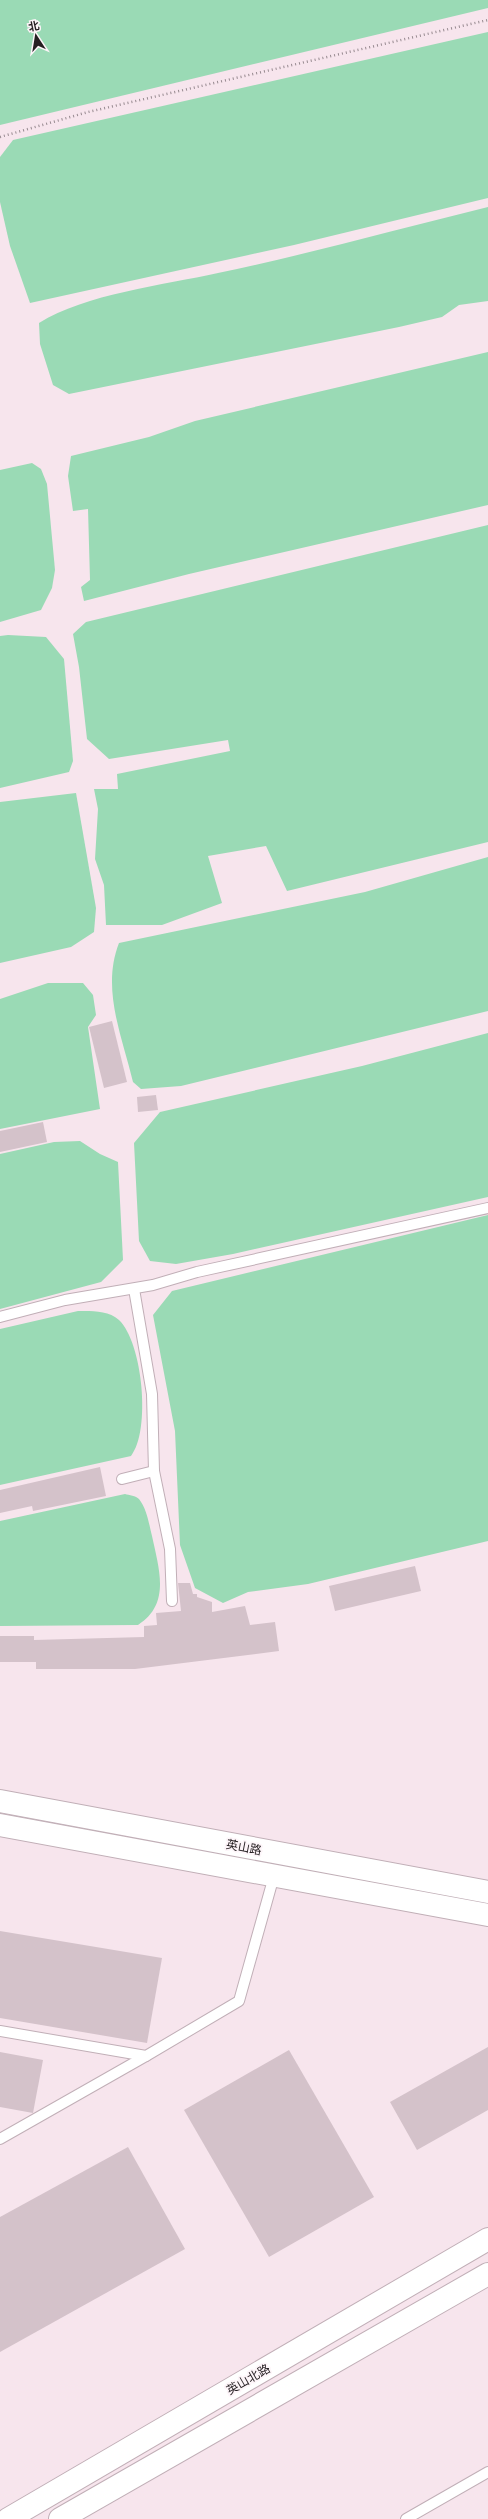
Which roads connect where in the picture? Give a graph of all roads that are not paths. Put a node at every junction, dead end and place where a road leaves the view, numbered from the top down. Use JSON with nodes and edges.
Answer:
{"nodes":[{"id":1,"x":488,"y":1208,"type":"edge"},
{"id":2,"x":134,"y":1289,"type":"junction"},
{"id":3,"x":0,"y":1317,"type":"edge"},
{"id":4,"x":154,"y":1471,"type":"junction"},
{"id":5,"x":122,"y":1479,"type":"dead end"},
{"id":6,"x":172,"y":1601,"type":"dead end"},
{"id":7,"x":0,"y":1801,"type":"edge"},
{"id":8,"x":0,"y":1825,"type":"edge"},
{"id":9,"x":274,"y":1876,"type":"junction"},
{"id":10,"x":488,"y":1892,"type":"edge"},
{"id":11,"x":488,"y":1915,"type":"edge"},
{"id":12,"x":0,"y":2031,"type":"edge"},
{"id":13,"x":146,"y":2056,"type":"junction"},
{"id":14,"x":0,"y":2139,"type":"edge"},
{"id":15,"x":488,"y":2238,"type":"edge"},
{"id":16,"x":488,"y":2274,"type":"edge"},
{"id":17,"x":488,"y":2472,"type":"edge"},
{"id":18,"x":8,"y":2519,"type":"edge"},
{"id":19,"x":60,"y":2519,"type":"edge"},
{"id":20,"x":406,"y":2519,"type":"edge"}],
"edges":[{"from":1,"to":2,"type":"lane"},
{"from":2,"to":3,"type":"lane"},
{"from":2,"to":4,"type":"lane"},
{"from":4,"to":5,"type":"lane"},
{"from":4,"to":6,"type":"lane"},
{"from":7,"to":10,"type":"main road","name":"英山路"},
{"from":8,"to":9,"type":"main road","name":"英山路"},
{"from":9,"to":11,"type":"main road","name":"英山路"},
{"from":9,"to":13,"type":"lane"},
{"from":12,"to":13,"type":"lane"},
{"from":13,"to":14,"type":"lane"},
{"from":15,"to":18,"type":"main road","name":"英山北路"},
{"from":16,"to":19,"type":"main road"},
{"from":17,"to":20,"type":"lane"}]}
